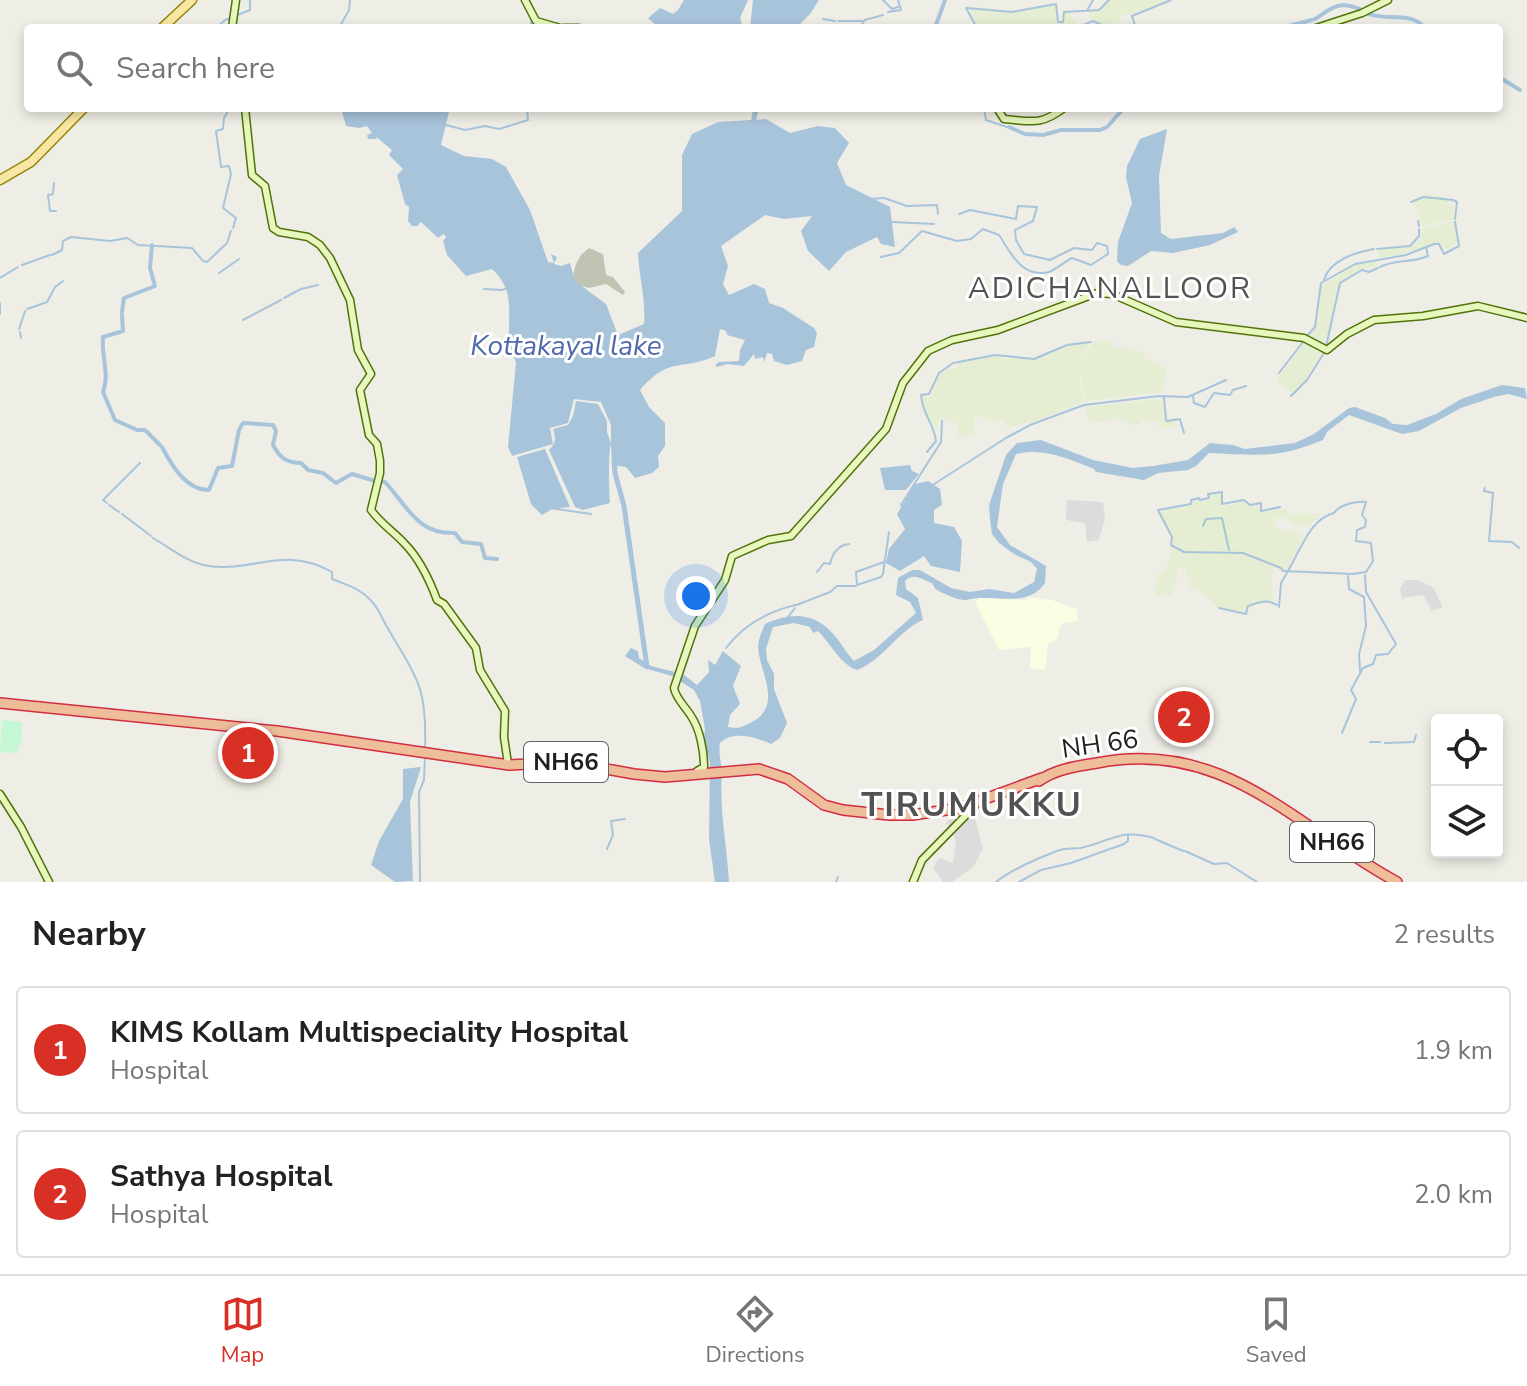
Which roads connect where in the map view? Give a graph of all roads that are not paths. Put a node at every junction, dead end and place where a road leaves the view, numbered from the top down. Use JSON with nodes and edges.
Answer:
{"nodes":[{"id":1,"x":192,"y":0,"type":"edge"},
{"id":2,"x":236,"y":0,"type":"edge"},
{"id":3,"x":525,"y":0,"type":"edge"},
{"id":4,"x":1388,"y":0,"type":"edge"},
{"id":5,"x":166,"y":24,"type":"edge"},
{"id":6,"x":233,"y":24,"type":"edge"},
{"id":7,"x":547,"y":24,"type":"edge"},
{"id":8,"x":1328,"y":24,"type":"edge"},
{"id":9,"x":80,"y":112,"type":"edge"},
{"id":10,"x":245,"y":112,"type":"edge"},
{"id":11,"x":1000,"y":112,"type":"edge"},
{"id":12,"x":1058,"y":112,"type":"edge"},
{"id":13,"x":0,"y":180,"type":"edge"},
{"id":14,"x":1527,"y":318,"type":"edge"},
{"id":15,"x":3,"y":705,"type":"edge"},
{"id":16,"x":508,"y":764,"type":"junction"},
{"id":17,"x":686,"y":775,"type":"junction"},
{"id":18,"x":1042,"y":778,"type":"junction"},
{"id":19,"x":0,"y":794,"type":"edge"},
{"id":20,"x":1269,"y":800,"type":"joint"},
{"id":21,"x":970,"y":809,"type":"junction"},
{"id":22,"x":854,"y":811,"type":"junction"},
{"id":23,"x":49,"y":882,"type":"edge"},
{"id":24,"x":913,"y":882,"type":"edge"},
{"id":25,"x":1397,"y":882,"type":"edge"}],
"edges":[{"from":1,"to":5,"type":"main road"},
{"from":2,"to":6,"type":"main road"},
{"from":3,"to":7,"type":"main road"},
{"from":4,"to":8,"type":"main road"},
{"from":9,"to":13,"type":"main road"},
{"from":10,"to":16,"type":"main road"},
{"from":11,"to":12,"type":"main road"},
{"from":14,"to":17,"type":"main road"},
{"from":15,"to":16,"type":"highway","number":"NH66"},
{"from":16,"to":17,"type":"highway","number":"NH66"},
{"from":17,"to":22,"type":"highway","name":"NH 66","number":"NH66"},
{"from":18,"to":20,"type":"highway","name":"NH 66","number":"NH66"},
{"from":18,"to":21,"type":"highway","name":"NH 66","number":"NH66"},
{"from":18,"to":22,"type":"highway","name":"NH 66","number":"NH66"},
{"from":19,"to":23,"type":"main road"},
{"from":20,"to":25,"type":"highway","name":"NH66","number":"NH66"},
{"from":21,"to":22,"type":"highway","name":"NH 66","number":"NH66"},
{"from":21,"to":24,"type":"main road"}]}
